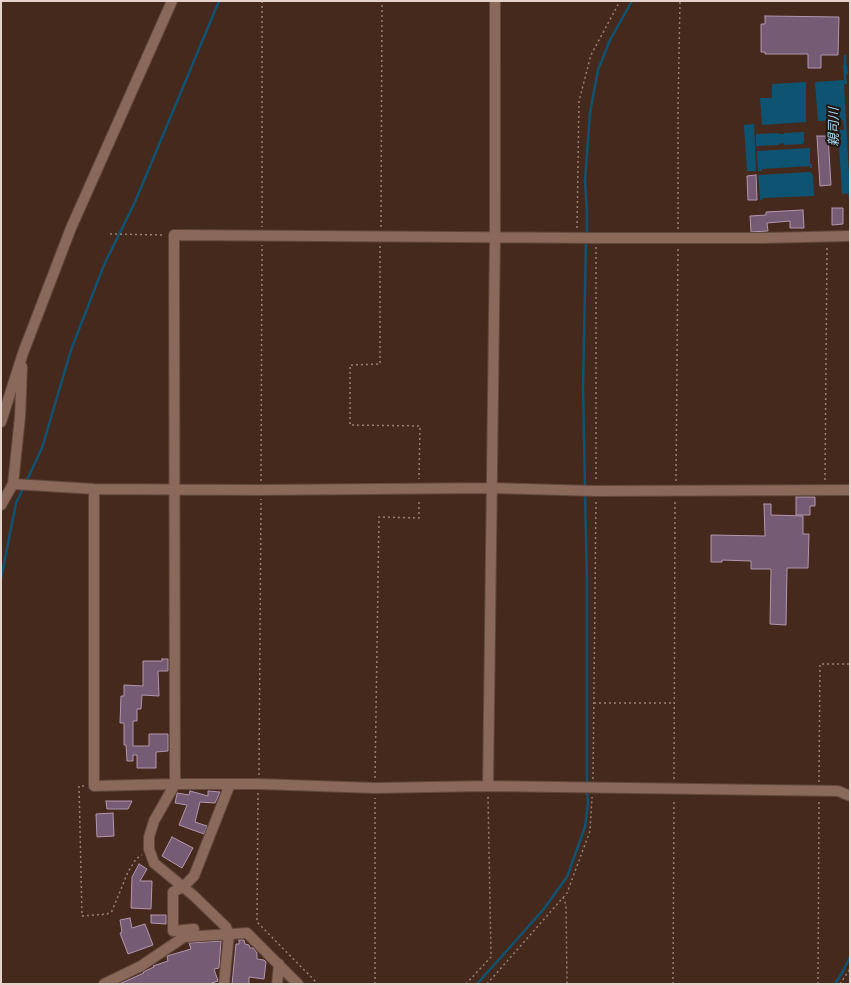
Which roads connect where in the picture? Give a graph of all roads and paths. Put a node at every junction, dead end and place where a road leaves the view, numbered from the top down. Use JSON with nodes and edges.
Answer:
{"nodes":[{"id":1,"x":172,"y":1,"type":"edge"},
{"id":2,"x":262,"y":1,"type":"edge"},
{"id":3,"x":382,"y":1,"type":"edge"},
{"id":4,"x":495,"y":1,"type":"edge"},
{"id":5,"x":620,"y":1,"type":"edge"},
{"id":6,"x":680,"y":1,"type":"edge"},
{"id":7,"x":110,"y":234,"type":"dead end"},
{"id":8,"x":174,"y":235,"type":"junction"},
{"id":9,"x":262,"y":235,"type":"junction"},
{"id":10,"x":380,"y":236,"type":"junction"},
{"id":11,"x":827,"y":236,"type":"junction"},
{"id":12,"x":850,"y":236,"type":"edge"},
{"id":13,"x":495,"y":237,"type":"junction"},
{"id":14,"x":678,"y":237,"type":"junction"},
{"id":15,"x":577,"y":238,"type":"junction"},
{"id":16,"x":596,"y":238,"type":"junction"},
{"id":17,"x":23,"y":353,"type":"junction"},
{"id":18,"x":1,"y":422,"type":"edge"},
{"id":19,"x":13,"y":484,"type":"junction"},
{"id":20,"x":492,"y":488,"type":"junction"},
{"id":21,"x":94,"y":489,"type":"junction"},
{"id":22,"x":175,"y":489,"type":"junction"},
{"id":23,"x":261,"y":489,"type":"junction"},
{"id":24,"x":419,"y":489,"type":"junction"},
{"id":25,"x":825,"y":490,"type":"junction"},
{"id":26,"x":850,"y":490,"type":"edge"},
{"id":27,"x":596,"y":491,"type":"junction"},
{"id":28,"x":676,"y":491,"type":"junction"},
{"id":29,"x":1,"y":505,"type":"edge"},
{"id":30,"x":850,"y":664,"type":"edge"},
{"id":31,"x":594,"y":703,"type":"junction"},
{"id":32,"x":674,"y":703,"type":"junction"},
{"id":33,"x":175,"y":784,"type":"junction"},
{"id":34,"x":230,"y":784,"type":"junction"},
{"id":35,"x":259,"y":784,"type":"junction"},
{"id":36,"x":94,"y":786,"type":"junction"},
{"id":37,"x":488,"y":786,"type":"junction"},
{"id":38,"x":375,"y":788,"type":"junction"},
{"id":39,"x":593,"y":789,"type":"junction"},
{"id":40,"x":674,"y":790,"type":"junction"},
{"id":41,"x":819,"y":791,"type":"junction"},
{"id":42,"x":850,"y":796,"type":"edge"},
{"id":43,"x":149,"y":849,"type":"junction"},
{"id":44,"x":183,"y":887,"type":"junction"},
{"id":45,"x":563,"y":898,"type":"junction"},
{"id":46,"x":228,"y":931,"type":"junction"},
{"id":47,"x":279,"y":964,"type":"junction"},
{"id":48,"x":850,"y":969,"type":"edge"},
{"id":49,"x":104,"y":984,"type":"edge"},
{"id":50,"x":224,"y":984,"type":"edge"},
{"id":51,"x":276,"y":984,"type":"edge"},
{"id":52,"x":298,"y":984,"type":"edge"},
{"id":53,"x":318,"y":984,"type":"edge"},
{"id":54,"x":375,"y":984,"type":"edge"},
{"id":55,"x":466,"y":984,"type":"edge"},
{"id":56,"x":487,"y":984,"type":"edge"},
{"id":57,"x":567,"y":984,"type":"edge"},
{"id":58,"x":673,"y":984,"type":"edge"},
{"id":59,"x":818,"y":984,"type":"edge"},
{"id":60,"x":840,"y":984,"type":"edge"}],
"edges":[{"from":1,"to":17,"type":"street"},
{"from":2,"to":9,"type":"path"},
{"from":3,"to":10,"type":"path"},
{"from":4,"to":13,"type":"street"},
{"from":5,"to":15,"type":"path"},
{"from":6,"to":14,"type":"path"},
{"from":7,"to":8,"type":"path"},
{"from":8,"to":9,"type":"street"},
{"from":8,"to":22,"type":"street"},
{"from":9,"to":10,"type":"street"},
{"from":9,"to":23,"type":"path"},
{"from":10,"to":13,"type":"street"},
{"from":10,"to":24,"type":"path"},
{"from":11,"to":12,"type":"street"},
{"from":11,"to":14,"type":"street"},
{"from":11,"to":25,"type":"path"},
{"from":13,"to":15,"type":"street"},
{"from":13,"to":20,"type":"street"},
{"from":14,"to":16,"type":"street"},
{"from":14,"to":28,"type":"path"},
{"from":15,"to":16,"type":"street"},
{"from":16,"to":27,"type":"path"},
{"from":17,"to":18,"type":"street"},
{"from":17,"to":19,"type":"street"},
{"from":19,"to":21,"type":"street"},
{"from":19,"to":29,"type":"street"},
{"from":20,"to":24,"type":"street"},
{"from":20,"to":27,"type":"street"},
{"from":20,"to":37,"type":"street"},
{"from":21,"to":22,"type":"street"},
{"from":21,"to":36,"type":"street"},
{"from":22,"to":23,"type":"street"},
{"from":22,"to":33,"type":"street"},
{"from":23,"to":24,"type":"street"},
{"from":23,"to":35,"type":"path"},
{"from":24,"to":38,"type":"path"},
{"from":25,"to":26,"type":"street"},
{"from":25,"to":28,"type":"street"},
{"from":27,"to":28,"type":"street"},
{"from":27,"to":31,"type":"path"},
{"from":28,"to":32,"type":"path"},
{"from":30,"to":41,"type":"path"},
{"from":31,"to":32,"type":"path"},
{"from":31,"to":39,"type":"path"},
{"from":32,"to":40,"type":"path"},
{"from":33,"to":34,"type":"street"},
{"from":33,"to":36,"type":"street"},
{"from":33,"to":43,"type":"street"},
{"from":34,"to":35,"type":"street"},
{"from":34,"to":44,"type":"street"},
{"from":35,"to":38,"type":"street"},
{"from":35,"to":53,"type":"path"},
{"from":36,"to":43,"type":"path"},
{"from":37,"to":38,"type":"street"},
{"from":37,"to":39,"type":"street"},
{"from":37,"to":55,"type":"path"},
{"from":38,"to":54,"type":"path"},
{"from":39,"to":40,"type":"street"},
{"from":39,"to":45,"type":"path"},
{"from":40,"to":41,"type":"street"},
{"from":40,"to":58,"type":"path"},
{"from":41,"to":42,"type":"street"},
{"from":41,"to":59,"type":"path"},
{"from":43,"to":44,"type":"street"},
{"from":44,"to":46,"type":"street"},
{"from":44,"to":46,"type":"street"},
{"from":45,"to":56,"type":"path"},
{"from":45,"to":57,"type":"path"},
{"from":46,"to":47,"type":"street"},
{"from":46,"to":49,"type":"street"},
{"from":46,"to":50,"type":"street"},
{"from":47,"to":51,"type":"street"},
{"from":47,"to":52,"type":"street"},
{"from":48,"to":60,"type":"path"}]}
